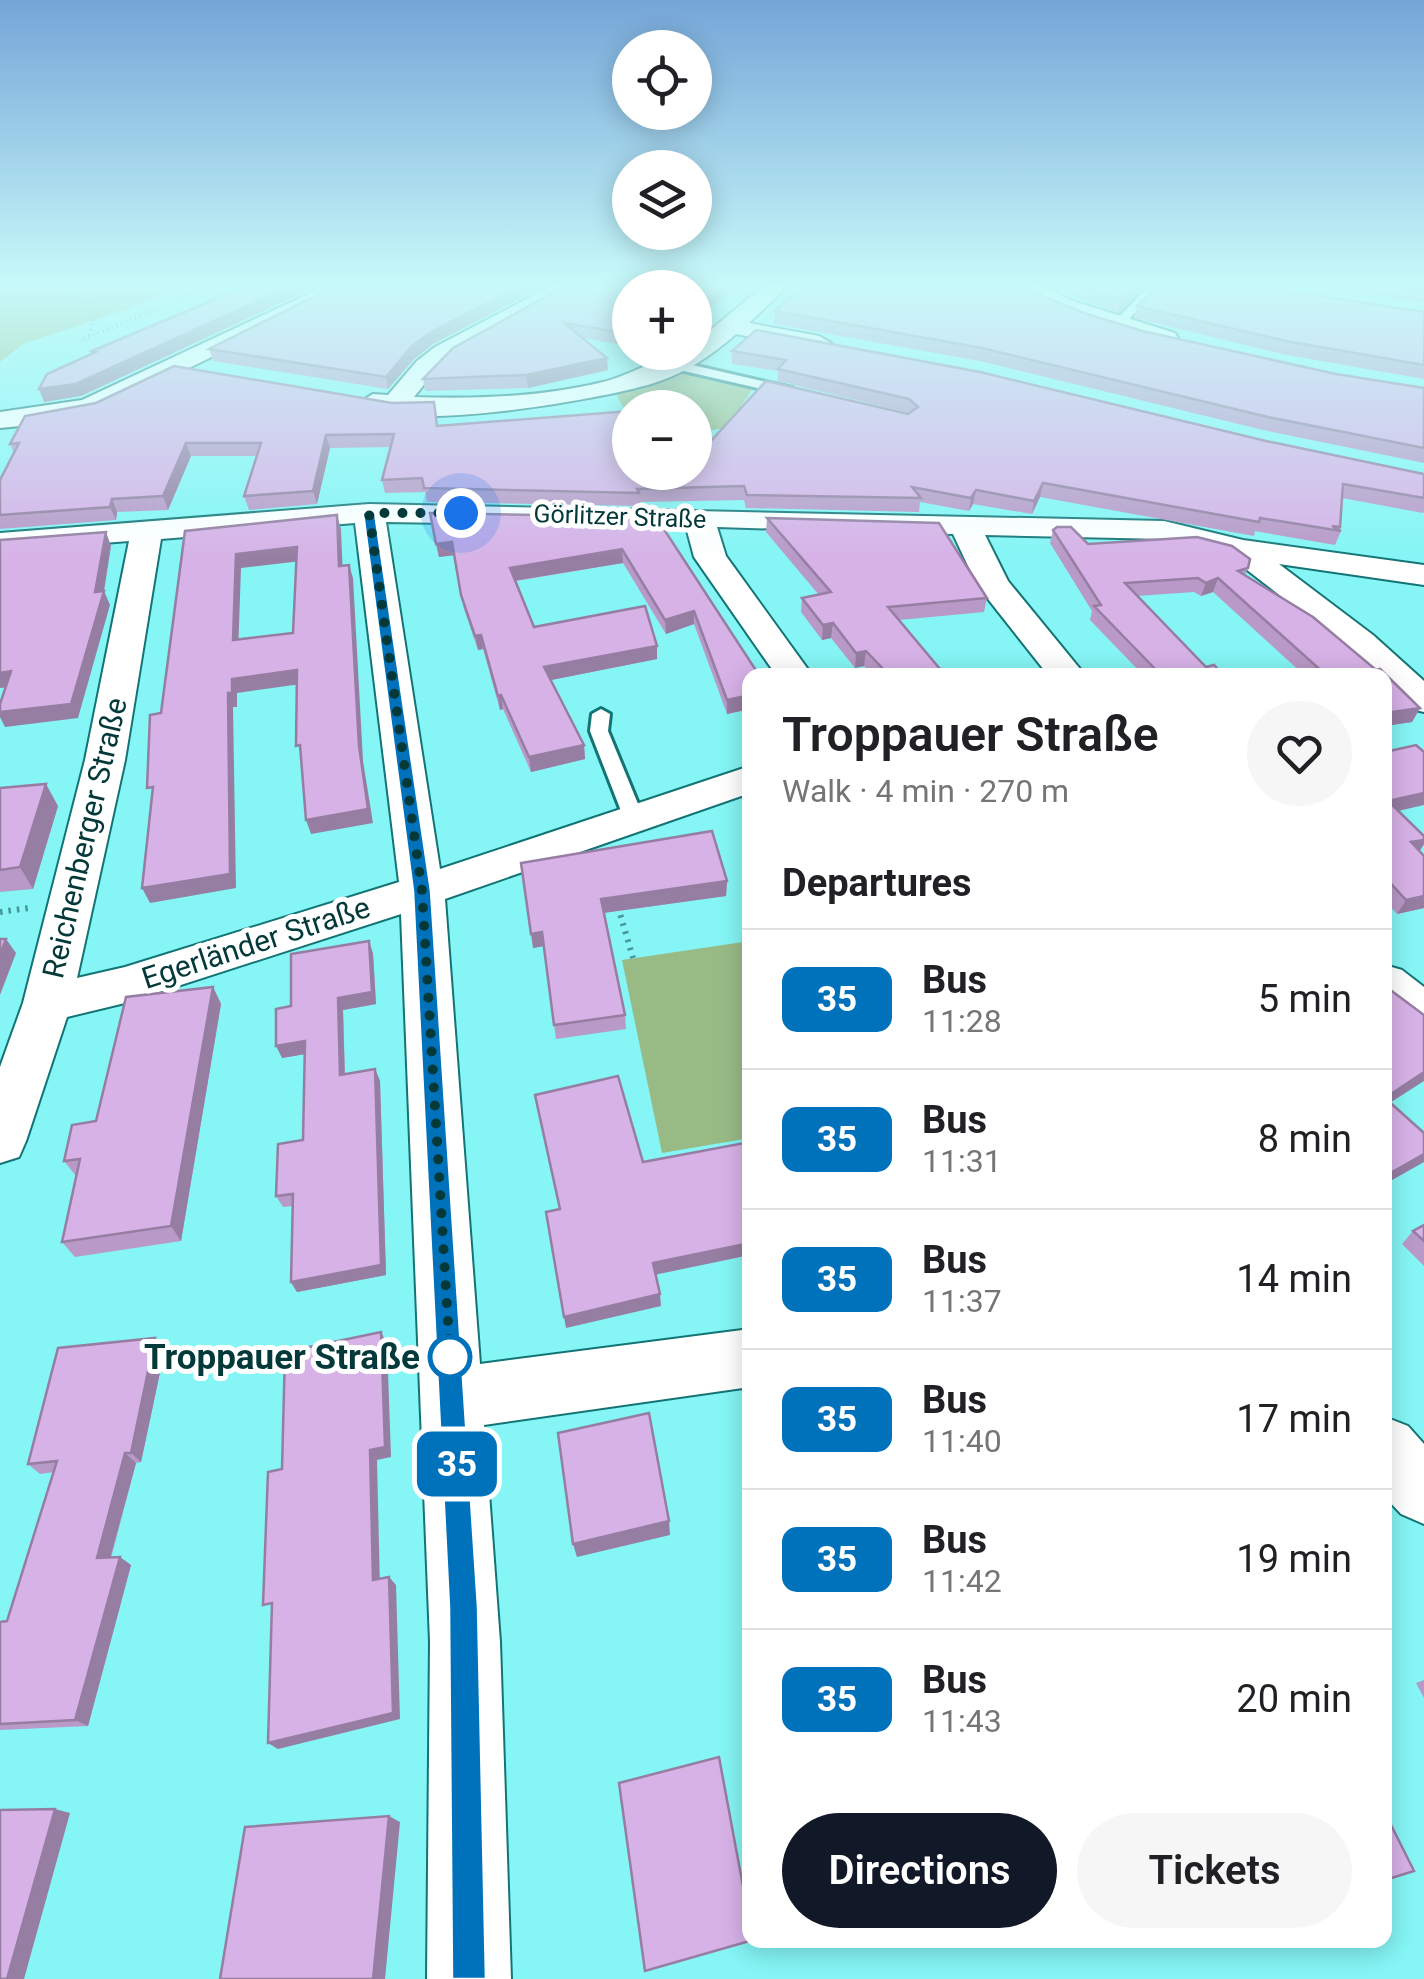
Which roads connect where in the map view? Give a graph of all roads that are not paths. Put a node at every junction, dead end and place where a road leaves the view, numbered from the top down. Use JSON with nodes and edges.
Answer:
{"nodes":[{"id":1,"x":156,"y":375,"type":"edge"},
{"id":2,"x":418,"y":375,"type":"edge"},
{"id":3,"x":643,"y":375,"type":"edge"},
{"id":4,"x":719,"y":375,"type":"edge"},
{"id":5,"x":810,"y":397,"type":"edge"},
{"id":6,"x":339,"y":398,"type":"edge"},
{"id":7,"x":395,"y":404,"type":"junction"},
{"id":8,"x":0,"y":420,"type":"edge"},
{"id":9,"x":369,"y":513,"type":"junction"},
{"id":10,"x":701,"y":518,"type":"junction"},
{"id":11,"x":967,"y":527,"type":"junction"},
{"id":12,"x":146,"y":528,"type":"junction"},
{"id":13,"x":0,"y":542,"type":"edge"},
{"id":14,"x":1238,"y":549,"type":"junction"},
{"id":15,"x":1424,"y":575,"type":"edge"},
{"id":16,"x":789,"y":668,"type":"edge"},
{"id":17,"x":1062,"y":668,"type":"edge"},
{"id":18,"x":1389,"y":668,"type":"edge"},
{"id":19,"x":1392,"y":671,"type":"edge"},
{"id":20,"x":1424,"y":701,"type":"edge"},
{"id":21,"x":601,"y":714,"type":"dead end"},
{"id":22,"x":742,"y":782,"type":"edge"},
{"id":23,"x":632,"y":816,"type":"junction"},
{"id":24,"x":422,"y":891,"type":"junction"},
{"id":25,"x":1392,"y":989,"type":"edge"},
{"id":26,"x":47,"y":1003,"type":"junction"},
{"id":27,"x":1424,"y":1012,"type":"edge"},
{"id":28,"x":0,"y":1141,"type":"edge"},
{"id":29,"x":742,"y":1359,"type":"edge"},
{"id":30,"x":454,"y":1398,"type":"junction"},
{"id":31,"x":1392,"y":1457,"type":"edge"},
{"id":32,"x":1424,"y":1491,"type":"edge"},
{"id":33,"x":469,"y":1979,"type":"edge"}],
"edges":[{"from":1,"to":8,"type":"street"},
{"from":2,"to":7,"type":"street"},
{"from":3,"to":7,"type":"street"},
{"from":4,"to":5,"type":"lane"},
{"from":6,"to":7,"type":"street"},
{"from":9,"to":10,"type":"street","name":"Görlitzer Straße"},
{"from":9,"to":12,"type":"street","name":"Görlitzer Straße"},
{"from":9,"to":24,"type":"street"},
{"from":10,"to":11,"type":"street","name":"Görlitzer Straße"},
{"from":10,"to":16,"type":"street"},
{"from":11,"to":14,"type":"street","name":"Görlitzer Straße"},
{"from":11,"to":17,"type":"street"},
{"from":12,"to":13,"type":"street","name":"Görlitzer Straße"},
{"from":12,"to":26,"type":"street","name":"Reichenberger Straße"},
{"from":14,"to":15,"type":"street"},
{"from":14,"to":18,"type":"street"},
{"from":19,"to":20,"type":"street"},
{"from":21,"to":23,"type":"lane"},
{"from":22,"to":23,"type":"street","name":"Egerländer Straße"},
{"from":23,"to":24,"type":"street","name":"Egerländer Straße"},
{"from":24,"to":26,"type":"street","name":"Egerländer Straße"},
{"from":24,"to":30,"type":"street"},
{"from":25,"to":27,"type":"street"},
{"from":26,"to":28,"type":"street","name":"Reichenberger Straße"},
{"from":29,"to":30,"type":"street"},
{"from":30,"to":33,"type":"street"},
{"from":31,"to":32,"type":"street"}]}
